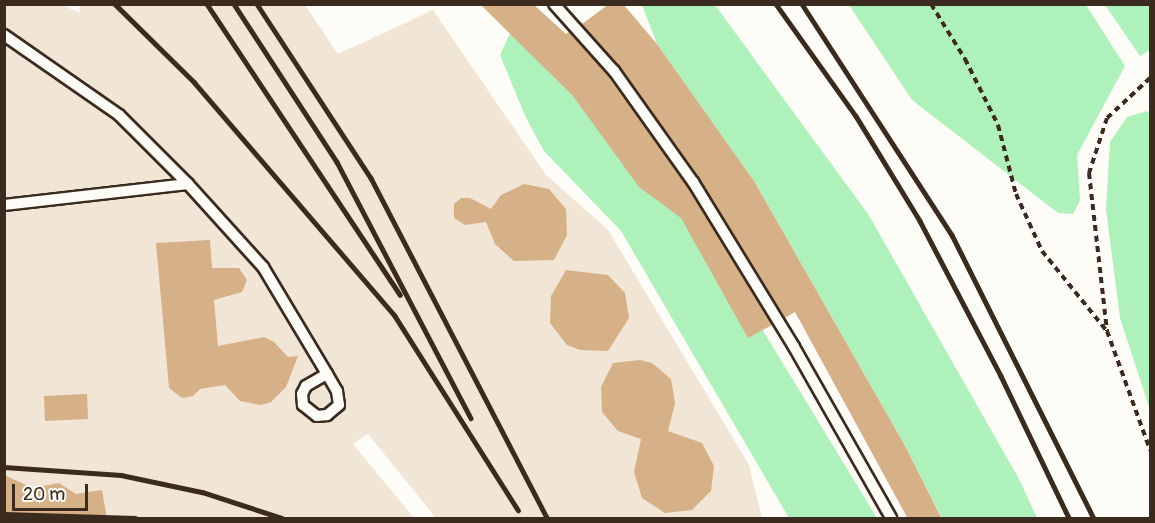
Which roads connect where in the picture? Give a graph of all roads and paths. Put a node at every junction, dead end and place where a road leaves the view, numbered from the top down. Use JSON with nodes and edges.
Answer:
{"nodes":[{"id":1,"x":554,"y":4,"type":"edge"},
{"id":2,"x":931,"y":4,"type":"edge"},
{"id":3,"x":4,"y":35,"type":"edge"},
{"id":4,"x":1150,"y":78,"type":"edge"},
{"id":5,"x":188,"y":184,"type":"junction"},
{"id":6,"x":4,"y":205,"type":"edge"},
{"id":7,"x":1107,"y":331,"type":"junction"},
{"id":8,"x":327,"y":374,"type":"dead end"},
{"id":9,"x":1150,"y":450,"type":"edge"},
{"id":10,"x":891,"y":519,"type":"edge"}],
"edges":[{"from":1,"to":10,"type":"lane"},
{"from":2,"to":7,"type":"path"},
{"from":3,"to":5,"type":"lane"},
{"from":4,"to":7,"type":"path"},
{"from":5,"to":6,"type":"lane"},
{"from":5,"to":8,"type":"lane"},
{"from":7,"to":9,"type":"path"}]}
